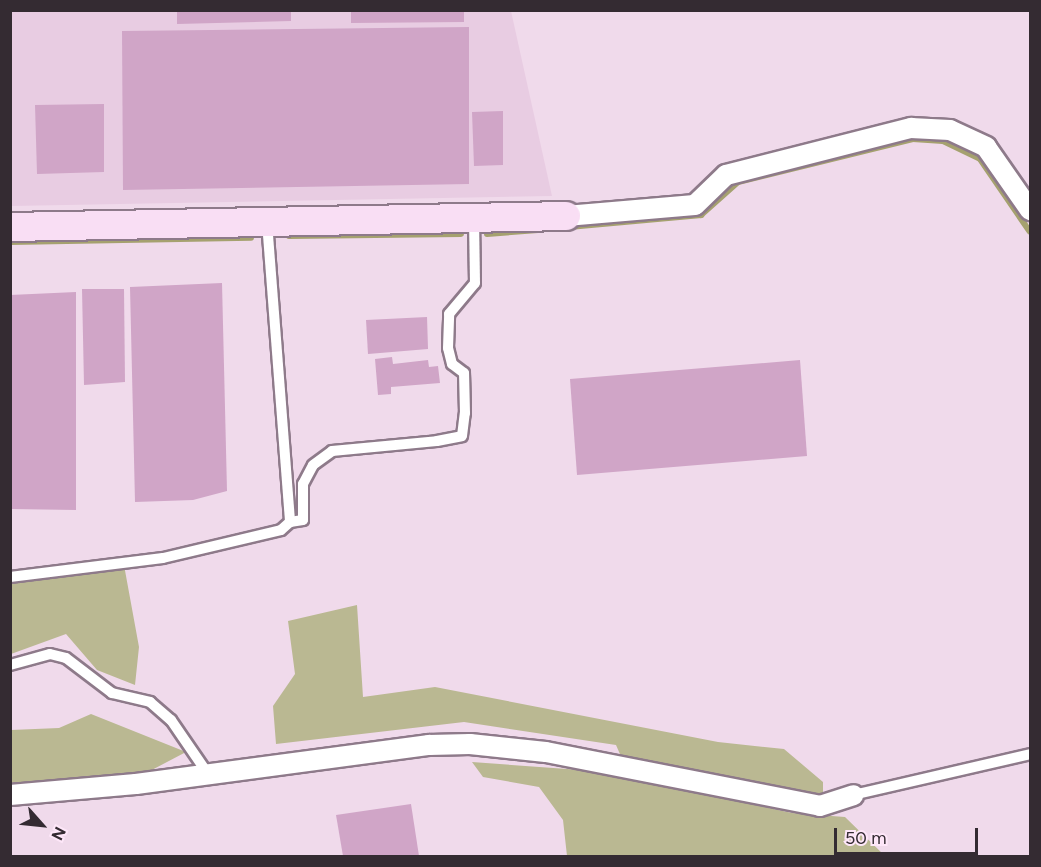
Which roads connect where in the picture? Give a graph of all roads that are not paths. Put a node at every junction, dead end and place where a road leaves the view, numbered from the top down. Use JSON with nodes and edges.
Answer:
{"nodes":[{"id":1,"x":1030,"y":210,"type":"edge"},
{"id":2,"x":566,"y":216,"type":"joint"},
{"id":3,"x":474,"y":218,"type":"junction"},
{"id":4,"x":267,"y":222,"type":"junction"},
{"id":5,"x":10,"y":227,"type":"edge"},
{"id":6,"x":291,"y":522,"type":"junction"},
{"id":7,"x":10,"y":577,"type":"edge"},
{"id":8,"x":10,"y":665,"type":"edge"},
{"id":9,"x":1030,"y":754,"type":"edge"},
{"id":10,"x":208,"y":774,"type":"junction"},
{"id":11,"x":10,"y":795,"type":"edge"},
{"id":12,"x":853,"y":795,"type":"joint"}],
"edges":[{"from":1,"to":2,"type":"street"},
{"from":2,"to":3,"type":"street"},
{"from":3,"to":4,"type":"street"},
{"from":3,"to":6,"type":"lane"},
{"from":4,"to":5,"type":"street"},
{"from":4,"to":6,"type":"lane"},
{"from":6,"to":7,"type":"lane"},
{"from":8,"to":10,"type":"lane"},
{"from":9,"to":12,"type":"lane"},
{"from":10,"to":11,"type":"street"},
{"from":10,"to":12,"type":"street"}]}
